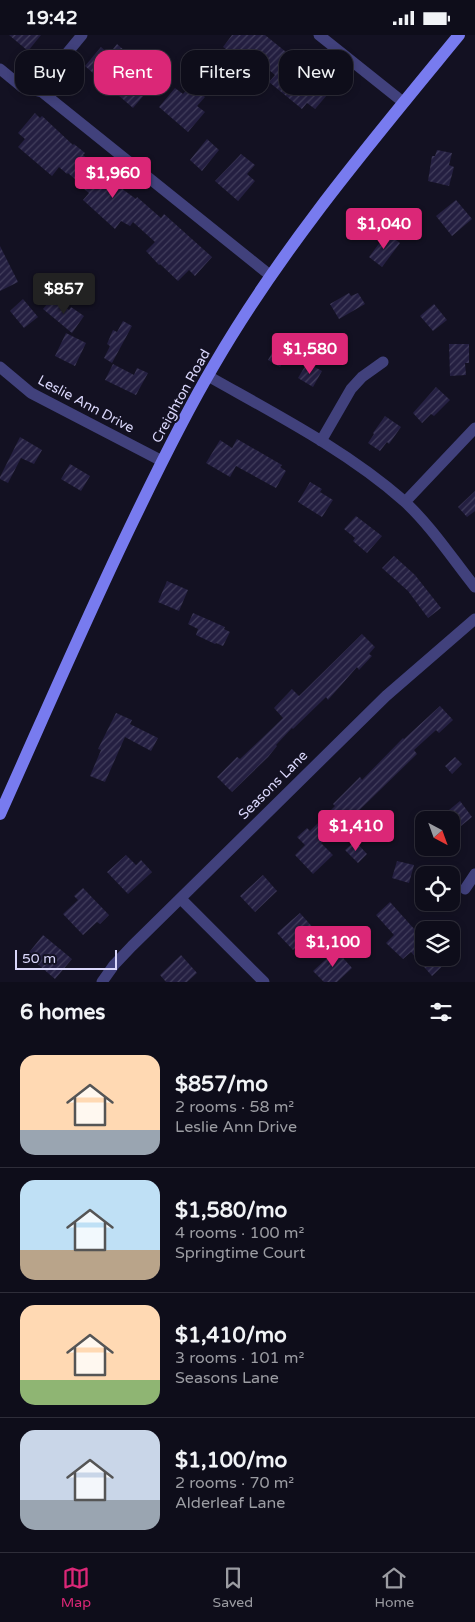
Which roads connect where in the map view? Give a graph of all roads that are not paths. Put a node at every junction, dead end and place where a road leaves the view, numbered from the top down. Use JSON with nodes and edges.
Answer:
{"nodes":[{"id":1,"x":82,"y":35,"type":"edge"},
{"id":2,"x":319,"y":35,"type":"edge"},
{"id":3,"x":459,"y":35,"type":"edge"},
{"id":4,"x":70,"y":50,"type":"edge"},
{"id":5,"x":0,"y":69,"type":"edge"},
{"id":6,"x":15,"y":81,"type":"edge"},
{"id":7,"x":46,"y":95,"type":"edge"},
{"id":8,"x":404,"y":102,"type":"junction"},
{"id":9,"x":271,"y":276,"type":"junction"},
{"id":10,"x":383,"y":362,"type":"dead end"},
{"id":11,"x":0,"y":367,"type":"edge"},
{"id":12,"x":208,"y":376,"type":"junction"},
{"id":13,"x":475,"y":428,"type":"edge"},
{"id":14,"x":321,"y":441,"type":"junction"},
{"id":15,"x":162,"y":461,"type":"junction"},
{"id":16,"x":405,"y":502,"type":"junction"},
{"id":17,"x":475,"y":587,"type":"edge"},
{"id":18,"x":475,"y":619,"type":"edge"},
{"id":19,"x":0,"y":814,"type":"edge"},
{"id":20,"x":475,"y":873,"type":"edge"},
{"id":21,"x":465,"y":889,"type":"dead end"},
{"id":22,"x":181,"y":899,"type":"junction"},
{"id":23,"x":102,"y":982,"type":"edge"},
{"id":24,"x":264,"y":982,"type":"edge"}],
"edges":[{"from":1,"to":4,"type":"street"},
{"from":2,"to":8,"type":"street"},
{"from":3,"to":8,"type":"main road","name":"Creighton Road"},
{"from":5,"to":6,"type":"street"},
{"from":7,"to":9,"type":"street"},
{"from":8,"to":9,"type":"main road","name":"Creighton Road"},
{"from":9,"to":12,"type":"main road","name":"Creighton Road"},
{"from":10,"to":14,"type":"street"},
{"from":11,"to":15,"type":"street","name":"Leslie Ann Drive"},
{"from":12,"to":14,"type":"street"},
{"from":12,"to":15,"type":"main road","name":"Creighton Road"},
{"from":13,"to":16,"type":"street"},
{"from":14,"to":16,"type":"street"},
{"from":15,"to":19,"type":"main road","name":"Creighton Road"},
{"from":16,"to":17,"type":"street"},
{"from":18,"to":22,"type":"street","name":"Seasons Lane"},
{"from":20,"to":21,"type":"street"},
{"from":22,"to":23,"type":"street","name":"Seasons Lane"},
{"from":22,"to":24,"type":"street"}]}
